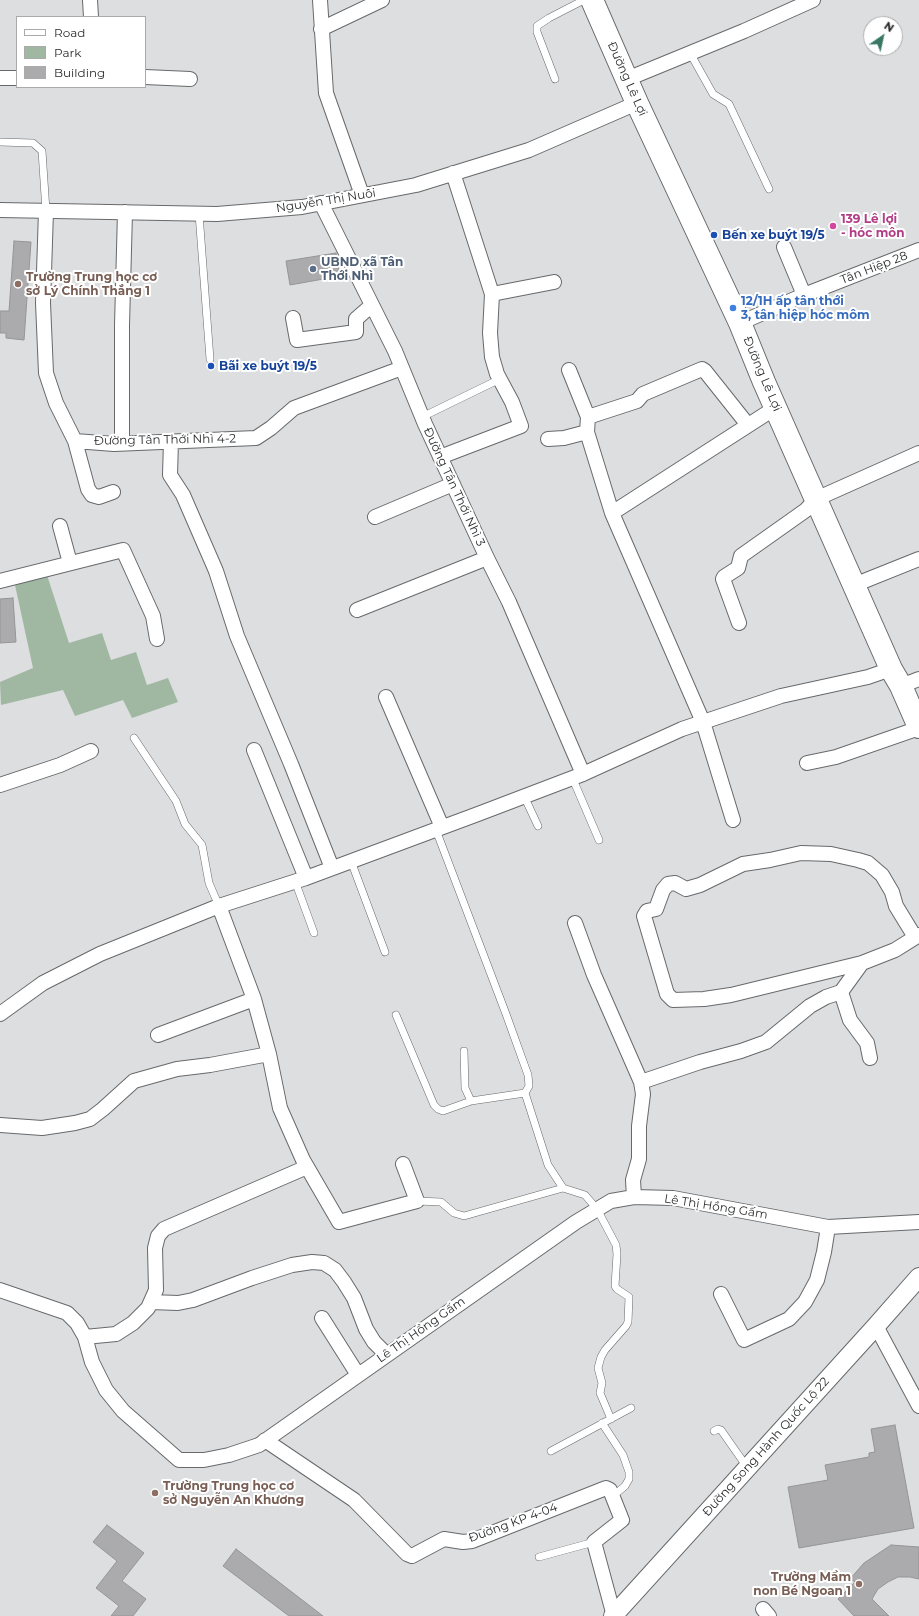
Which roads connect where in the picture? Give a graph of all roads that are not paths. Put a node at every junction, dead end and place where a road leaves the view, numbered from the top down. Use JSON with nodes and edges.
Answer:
{"nodes":[{"id":1,"x":90,"y":0,"type":"edge"},
{"id":2,"x":320,"y":0,"type":"edge"},
{"id":3,"x":381,"y":0,"type":"edge"},
{"id":4,"x":584,"y":0,"type":"edge"},
{"id":5,"x":592,"y":0,"type":"edge"},
{"id":6,"x":813,"y":0,"type":"edge"},
{"id":7,"x":91,"y":16,"type":"edge"},
{"id":8,"x":321,"y":29,"type":"junction"},
{"id":9,"x":690,"y":53,"type":"junction"},
{"id":10,"x":146,"y":77,"type":"edge"},
{"id":11,"x":0,"y":78,"type":"edge"},
{"id":12,"x":16,"y":78,"type":"edge"},
{"id":13,"x":627,"y":78,"type":"junction"},
{"id":14,"x":190,"y":79,"type":"dead end"},
{"id":15,"x":555,"y":79,"type":"dead end"},
{"id":16,"x":637,"y":103,"type":"junction"},
{"id":17,"x":0,"y":142,"type":"edge"},
{"id":18,"x":453,"y":173,"type":"junction"},
{"id":19,"x":769,"y":189,"type":"dead end"},
{"id":20,"x":362,"y":195,"type":"junction"},
{"id":21,"x":321,"y":203,"type":"junction"},
{"id":22,"x":0,"y":210,"type":"edge"},
{"id":23,"x":46,"y":211,"type":"junction"},
{"id":24,"x":125,"y":212,"type":"junction"},
{"id":25,"x":199,"y":214,"type":"junction"},
{"id":26,"x":784,"y":247,"type":"dead end"},
{"id":27,"x":919,"y":250,"type":"edge"},
{"id":28,"x":554,"y":282,"type":"dead end"},
{"id":29,"x":492,"y":294,"type":"junction"},
{"id":30,"x":804,"y":295,"type":"junction"},
{"id":31,"x":372,"y":305,"type":"junction"},
{"id":32,"x":293,"y":318,"type":"dead end"},
{"id":33,"x":740,"y":323,"type":"junction"},
{"id":34,"x":210,"y":359,"type":"dead end"},
{"id":35,"x":402,"y":368,"type":"junction"},
{"id":36,"x":569,"y":370,"type":"dead end"},
{"id":37,"x":500,"y":379,"type":"junction"},
{"id":38,"x":775,"y":408,"type":"junction"},
{"id":39,"x":422,"y":417,"type":"junction"},
{"id":40,"x":588,"y":417,"type":"junction"},
{"id":41,"x":748,"y":425,"type":"junction"},
{"id":42,"x":587,"y":432,"type":"junction"},
{"id":43,"x":548,"y":439,"type":"dead end"},
{"id":44,"x":75,"y":441,"type":"junction"},
{"id":45,"x":170,"y":441,"type":"junction"},
{"id":46,"x":122,"y":443,"type":"junction"},
{"id":47,"x":919,"y":453,"type":"edge"},
{"id":48,"x":440,"y":456,"type":"junction"},
{"id":49,"x":453,"y":484,"type":"junction"},
{"id":50,"x":113,"y":492,"type":"dead end"},
{"id":51,"x":816,"y":499,"type":"junction"},
{"id":52,"x":612,"y":513,"type":"junction"},
{"id":53,"x":375,"y":517,"type":"dead end"},
{"id":54,"x":60,"y":526,"type":"dead end"},
{"id":55,"x":487,"y":558,"type":"junction"},
{"id":56,"x":919,"y":559,"type":"edge"},
{"id":57,"x":70,"y":563,"type":"junction"},
{"id":58,"x":0,"y":581,"type":"edge"},
{"id":59,"x":854,"y":585,"type":"junction"},
{"id":60,"x":357,"y":610,"type":"dead end"},
{"id":61,"x":739,"y":623,"type":"dead end"},
{"id":62,"x":157,"y":639,"type":"dead end"},
{"id":63,"x":904,"y":678,"type":"edge"},
{"id":64,"x":386,"y":697,"type":"dead end"},
{"id":65,"x":703,"y":722,"type":"junction"},
{"id":66,"x":919,"y":728,"type":"edge"},
{"id":67,"x":134,"y":738,"type":"dead end"},
{"id":68,"x":254,"y":750,"type":"dead end"},
{"id":69,"x":91,"y":751,"type":"dead end"},
{"id":70,"x":807,"y":763,"type":"dead end"},
{"id":71,"x":577,"y":776,"type":"junction"},
{"id":72,"x":0,"y":785,"type":"edge"},
{"id":73,"x":524,"y":796,"type":"junction"},
{"id":74,"x":733,"y":820,"type":"dead end"},
{"id":75,"x":538,"y":826,"type":"dead end"},
{"id":76,"x":439,"y":828,"type":"junction"},
{"id":77,"x":599,"y":840,"type":"dead end"},
{"id":78,"x":351,"y":861,"type":"junction"},
{"id":79,"x":332,"y":868,"type":"junction"},
{"id":80,"x":301,"y":880,"type":"junction"},
{"id":81,"x":219,"y":906,"type":"junction"},
{"id":82,"x":575,"y":923,"type":"dead end"},
{"id":83,"x":314,"y":933,"type":"dead end"},
{"id":84,"x":917,"y":936,"type":"edge"},
{"id":85,"x":385,"y":952,"type":"dead end"},
{"id":86,"x":862,"y":963,"type":"junction"},
{"id":87,"x":841,"y":992,"type":"junction"},
{"id":88,"x":254,"y":999,"type":"junction"},
{"id":89,"x":0,"y":1014,"type":"edge"},
{"id":90,"x":396,"y":1015,"type":"dead end"},
{"id":91,"x":158,"y":1035,"type":"dead end"},
{"id":92,"x":464,"y":1052,"type":"dead end"},
{"id":93,"x":269,"y":1054,"type":"junction"},
{"id":94,"x":870,"y":1058,"type":"dead end"},
{"id":95,"x":641,"y":1082,"type":"junction"},
{"id":96,"x":526,"y":1094,"type":"junction"},
{"id":97,"x":472,"y":1101,"type":"junction"},
{"id":98,"x":0,"y":1125,"type":"edge"},
{"id":99,"x":403,"y":1164,"type":"dead end"},
{"id":100,"x":307,"y":1167,"type":"junction"},
{"id":101,"x":563,"y":1188,"type":"junction"},
{"id":102,"x":634,"y":1198,"type":"junction"},
{"id":103,"x":417,"y":1201,"type":"junction"},
{"id":104,"x":597,"y":1209,"type":"junction"},
{"id":105,"x":919,"y":1222,"type":"edge"},
{"id":106,"x":828,"y":1227,"type":"junction"},
{"id":107,"x":919,"y":1277,"type":"edge"},
{"id":108,"x":0,"y":1290,"type":"edge"},
{"id":109,"x":721,"y":1294,"type":"dead end"},
{"id":110,"x":151,"y":1302,"type":"junction"},
{"id":111,"x":322,"y":1318,"type":"dead end"},
{"id":112,"x":876,"y":1326,"type":"junction"},
{"id":113,"x":85,"y":1337,"type":"junction"},
{"id":114,"x":387,"y":1355,"type":"junction"},
{"id":115,"x":358,"y":1375,"type":"junction"},
{"id":116,"x":919,"y":1406,"type":"edge"},
{"id":117,"x":631,"y":1408,"type":"dead end"},
{"id":118,"x":611,"y":1419,"type":"junction"},
{"id":119,"x":602,"y":1423,"type":"junction"},
{"id":120,"x":714,"y":1431,"type":"dead end"},
{"id":121,"x":265,"y":1440,"type":"junction"},
{"id":122,"x":551,"y":1451,"type":"dead end"},
{"id":123,"x":747,"y":1467,"type":"junction"},
{"id":124,"x":612,"y":1496,"type":"junction"},
{"id":125,"x":594,"y":1542,"type":"junction"},
{"id":126,"x":539,"y":1558,"type":"dead end"},
{"id":127,"x":614,"y":1616,"type":"edge"}],
"edges":[{"from":1,"to":7,"type":"street"},
{"from":2,"to":8,"type":"street"},
{"from":3,"to":8,"type":"street"},
{"from":4,"to":15,"type":"lane"},
{"from":5,"to":13,"type":"main road","name":"Đường Lê Lợi"},
{"from":6,"to":9,"type":"street"},
{"from":8,"to":20,"type":"street"},
{"from":9,"to":13,"type":"street"},
{"from":9,"to":19,"type":"lane"},
{"from":10,"to":14,"type":"street"},
{"from":11,"to":12,"type":"street"},
{"from":13,"to":16,"type":"main road","name":"Đường Lê Lợi"},
{"from":16,"to":18,"type":"street","name":"Nguyễn Thị Nuôi"},
{"from":16,"to":33,"type":"main road","name":"Đường Lê Lợi"},
{"from":17,"to":23,"type":"lane"},
{"from":18,"to":20,"type":"street","name":"Nguyễn Thị Nuôi"},
{"from":18,"to":29,"type":"street"},
{"from":20,"to":21,"type":"street","name":"Nguyễn Thị Nuôi"},
{"from":21,"to":25,"type":"street","name":"Nguyễn Thị Nuôi"},
{"from":21,"to":31,"type":"street","name":"Đường Tân Thới Nhì 3"},
{"from":22,"to":23,"type":"street","name":"Nguyễn Thị Nuôi"},
{"from":23,"to":24,"type":"street","name":"Nguyễn Thị Nuôi"},
{"from":23,"to":44,"type":"street"},
{"from":24,"to":25,"type":"street","name":"Nguyễn Thị Nuôi"},
{"from":24,"to":46,"type":"street"},
{"from":25,"to":34,"type":"lane"},
{"from":26,"to":30,"type":"street"},
{"from":27,"to":30,"type":"street","name":"Tân Hiệp 28"},
{"from":28,"to":29,"type":"street"},
{"from":29,"to":37,"type":"street"},
{"from":30,"to":33,"type":"street","name":"Tân Hiệp 28"},
{"from":31,"to":32,"type":"street"},
{"from":31,"to":35,"type":"street","name":"Đường Tân Thới Nhì 3"},
{"from":33,"to":38,"type":"main road","name":"Đường Lê Lợi"},
{"from":35,"to":39,"type":"street","name":"Đường Tân Thới Nhì 3"},
{"from":35,"to":45,"type":"street","name":"Đường Tân Thới Nhì 4-2"},
{"from":36,"to":40,"type":"street"},
{"from":37,"to":39,"type":"lane"},
{"from":37,"to":48,"type":"street"},
{"from":38,"to":41,"type":"street"},
{"from":38,"to":51,"type":"main road","name":"Đường Lê Lợi"},
{"from":39,"to":48,"type":"street","name":"Đường Tân Thới Nhì 3"},
{"from":40,"to":41,"type":"street"},
{"from":40,"to":42,"type":"street"},
{"from":41,"to":52,"type":"street"},
{"from":42,"to":43,"type":"street"},
{"from":42,"to":52,"type":"street"},
{"from":44,"to":46,"type":"street","name":"Đường Tân Thới Nhì 4-2"},
{"from":44,"to":50,"type":"street"},
{"from":45,"to":46,"type":"street","name":"Đường Tân Thới Nhì 4-2"},
{"from":45,"to":79,"type":"street"},
{"from":47,"to":51,"type":"street"},
{"from":48,"to":49,"type":"street","name":"Đường Tân Thới Nhì 3"},
{"from":49,"to":53,"type":"street"},
{"from":49,"to":55,"type":"street","name":"Đường Tân Thới Nhì 3"},
{"from":51,"to":59,"type":"main road","name":"Đường Lê Lợi"},
{"from":51,"to":61,"type":"street"},
{"from":52,"to":65,"type":"street"},
{"from":54,"to":57,"type":"street"},
{"from":55,"to":60,"type":"street"},
{"from":55,"to":71,"type":"street","name":"Đường Tân Thới Nhì 3"},
{"from":56,"to":59,"type":"street"},
{"from":57,"to":58,"type":"street"},
{"from":57,"to":62,"type":"street"},
{"from":59,"to":63,"type":"main road","name":"Đường Lê Lợi"},
{"from":63,"to":65,"type":"street"},
{"from":63,"to":66,"type":"main road","name":"Đường Lê Lợi"},
{"from":64,"to":76,"type":"street"},
{"from":65,"to":71,"type":"street"},
{"from":65,"to":74,"type":"street"},
{"from":66,"to":70,"type":"street"},
{"from":67,"to":81,"type":"lane"},
{"from":68,"to":80,"type":"street"},
{"from":69,"to":72,"type":"street"},
{"from":71,"to":73,"type":"street"},
{"from":71,"to":77,"type":"lane"},
{"from":73,"to":75,"type":"lane"},
{"from":73,"to":76,"type":"street"},
{"from":76,"to":78,"type":"street"},
{"from":76,"to":96,"type":"lane"},
{"from":78,"to":79,"type":"street"},
{"from":78,"to":85,"type":"lane"},
{"from":79,"to":80,"type":"street"},
{"from":80,"to":81,"type":"street"},
{"from":80,"to":83,"type":"lane"},
{"from":81,"to":88,"type":"street"},
{"from":81,"to":89,"type":"street"},
{"from":82,"to":95,"type":"street"},
{"from":84,"to":86,"type":"street"},
{"from":84,"to":86,"type":"street"},
{"from":86,"to":87,"type":"street"},
{"from":87,"to":94,"type":"street"},
{"from":87,"to":95,"type":"street"},
{"from":88,"to":91,"type":"street"},
{"from":88,"to":93,"type":"street"},
{"from":90,"to":97,"type":"lane"},
{"from":92,"to":97,"type":"lane"},
{"from":93,"to":98,"type":"street"},
{"from":93,"to":100,"type":"street"},
{"from":95,"to":102,"type":"street"},
{"from":96,"to":97,"type":"lane"},
{"from":96,"to":101,"type":"lane"},
{"from":99,"to":103,"type":"street"},
{"from":100,"to":103,"type":"street"},
{"from":100,"to":110,"type":"street"},
{"from":101,"to":103,"type":"lane"},
{"from":101,"to":104,"type":"lane"},
{"from":102,"to":104,"type":"street","name":"Lê Thị Hồng Gấm"},
{"from":102,"to":106,"type":"street","name":"Lê Thị Hồng Gấm"},
{"from":104,"to":114,"type":"street","name":"Lê Thị Hồng Gấm"},
{"from":104,"to":118,"type":"lane"},
{"from":105,"to":106,"type":"street","name":"Lê Thị Hồng Gấm"},
{"from":106,"to":109,"type":"street"},
{"from":107,"to":112,"type":"street","name":"Đường Song Hành Quốc Lộ 22"},
{"from":108,"to":113,"type":"street","name":"Lê Thị Hồng Gấm"},
{"from":110,"to":113,"type":"street"},
{"from":110,"to":114,"type":"street"},
{"from":111,"to":115,"type":"street"},
{"from":112,"to":116,"type":"street"},
{"from":112,"to":123,"type":"street","name":"Đường Song Hành Quốc Lộ 22"},
{"from":113,"to":121,"type":"street","name":"Lê Thị Hồng Gấm"},
{"from":114,"to":115,"type":"street","name":"Lê Thị Hồng Gấm"},
{"from":115,"to":121,"type":"street","name":"Lê Thị Hồng Gấm"},
{"from":117,"to":118,"type":"lane"},
{"from":118,"to":119,"type":"lane"},
{"from":119,"to":122,"type":"lane"},
{"from":119,"to":124,"type":"lane"},
{"from":120,"to":123,"type":"lane"},
{"from":121,"to":124,"type":"street","name":"Đường KP 4-04"},
{"from":123,"to":127,"type":"street","name":"Đường Song Hành Quốc Lộ 22"},
{"from":124,"to":125,"type":"street"},
{"from":125,"to":126,"type":"lane"},
{"from":125,"to":127,"type":"street"}]}
